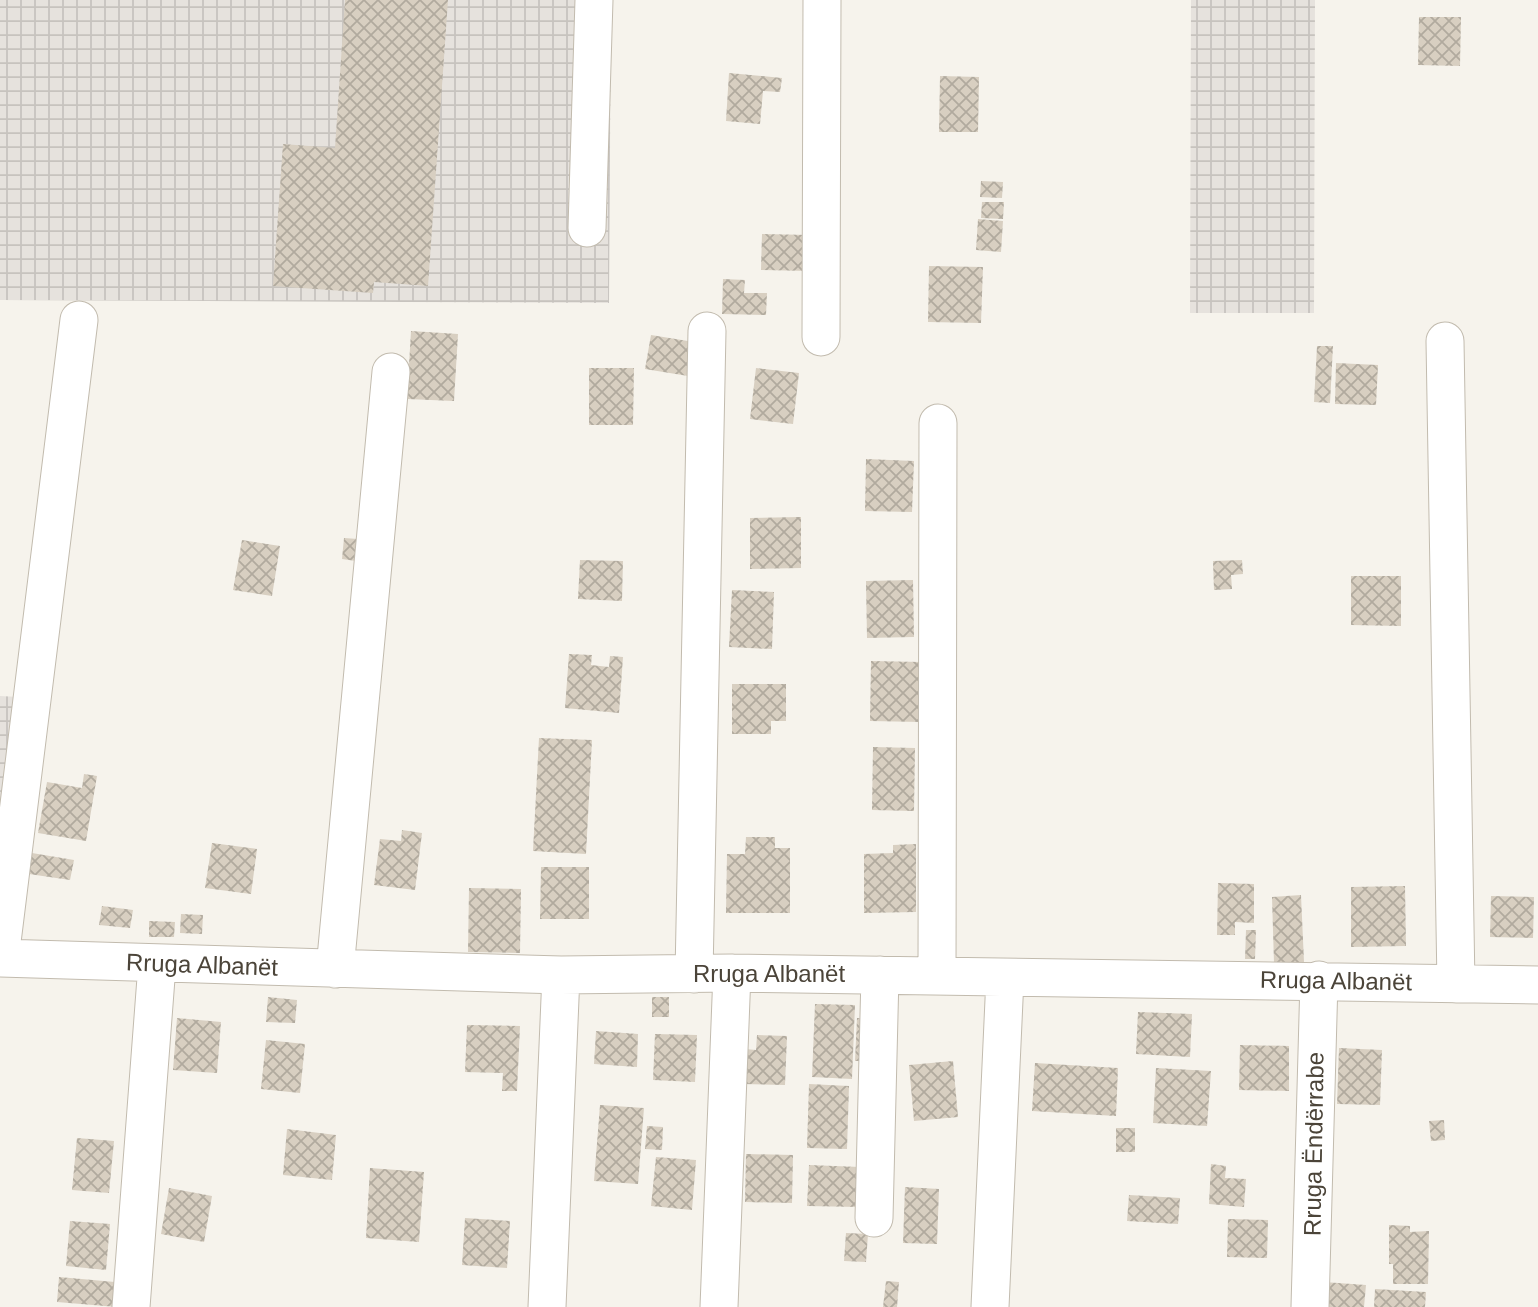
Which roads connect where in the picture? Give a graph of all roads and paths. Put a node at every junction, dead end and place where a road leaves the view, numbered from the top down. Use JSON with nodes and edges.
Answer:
{"nodes":[{"id":1,"x":594,"y":0,"type":"edge"},
{"id":2,"x":822,"y":0,"type":"edge"},
{"id":3,"x":587,"y":228,"type":"dead end"},
{"id":4,"x":79,"y":320,"type":"dead end"},
{"id":5,"x":707,"y":331,"type":"dead end"},
{"id":6,"x":821,"y":337,"type":"dead end"},
{"id":7,"x":1444,"y":341,"type":"dead end"},
{"id":8,"x":391,"y":372,"type":"dead end"},
{"id":9,"x":939,"y":423,"type":"dead end"},
{"id":10,"x":0,"y":958,"type":"edge"},
{"id":11,"x":157,"y":965,"type":"junction"},
{"id":12,"x":335,"y":969,"type":"junction"},
{"id":13,"x":732,"y":973,"type":"junction"},
{"id":14,"x":694,"y":974,"type":"junction"},
{"id":15,"x":561,"y":975,"type":"junction"},
{"id":16,"x":880,"y":975,"type":"junction"},
{"id":17,"x":937,"y":975,"type":"junction"},
{"id":18,"x":1005,"y":978,"type":"junction"},
{"id":19,"x":1319,"y":980,"type":"junction"},
{"id":20,"x":1456,"y":984,"type":"junction"},
{"id":21,"x":1538,"y":985,"type":"edge"},
{"id":22,"x":993,"y":1209,"type":"junction"},
{"id":23,"x":874,"y":1218,"type":"dead end"},
{"id":24,"x":131,"y":1307,"type":"edge"},
{"id":25,"x":548,"y":1307,"type":"edge"},
{"id":26,"x":719,"y":1307,"type":"edge"},
{"id":27,"x":990,"y":1307,"type":"edge"},
{"id":28,"x":1007,"y":1307,"type":"edge"},
{"id":29,"x":1310,"y":1307,"type":"edge"}],
"edges":[{"from":1,"to":3,"type":"street"},
{"from":2,"to":6,"type":"street"},
{"from":4,"to":10,"type":"street"},
{"from":5,"to":14,"type":"street"},
{"from":7,"to":20,"type":"street"},
{"from":8,"to":12,"type":"street"},
{"from":9,"to":17,"type":"street"},
{"from":10,"to":11,"type":"street","name":"Rruga Albanët"},
{"from":11,"to":12,"type":"street","name":"Rruga Albanët"},
{"from":11,"to":24,"type":"street"},
{"from":12,"to":15,"type":"street","name":"Rruga Albanët"},
{"from":13,"to":14,"type":"street","name":"Rruga Albanët"},
{"from":13,"to":16,"type":"street","name":"Rruga Albanët"},
{"from":13,"to":26,"type":"street"},
{"from":14,"to":15,"type":"street","name":"Rruga Albanët"},
{"from":15,"to":25,"type":"street"},
{"from":16,"to":17,"type":"street","name":"Rruga Albanët"},
{"from":16,"to":23,"type":"street"},
{"from":17,"to":18,"type":"street","name":"Rruga Albanët"},
{"from":18,"to":19,"type":"street","name":"Rruga Albanët"},
{"from":18,"to":22,"type":"street"},
{"from":19,"to":20,"type":"street","name":"Rruga Albanët"},
{"from":19,"to":29,"type":"street","name":"Rruga Ëndërrabe"},
{"from":20,"to":21,"type":"street","name":"Rruga Albanët"},
{"from":22,"to":27,"type":"street"},
{"from":22,"to":28,"type":"street"}]}
